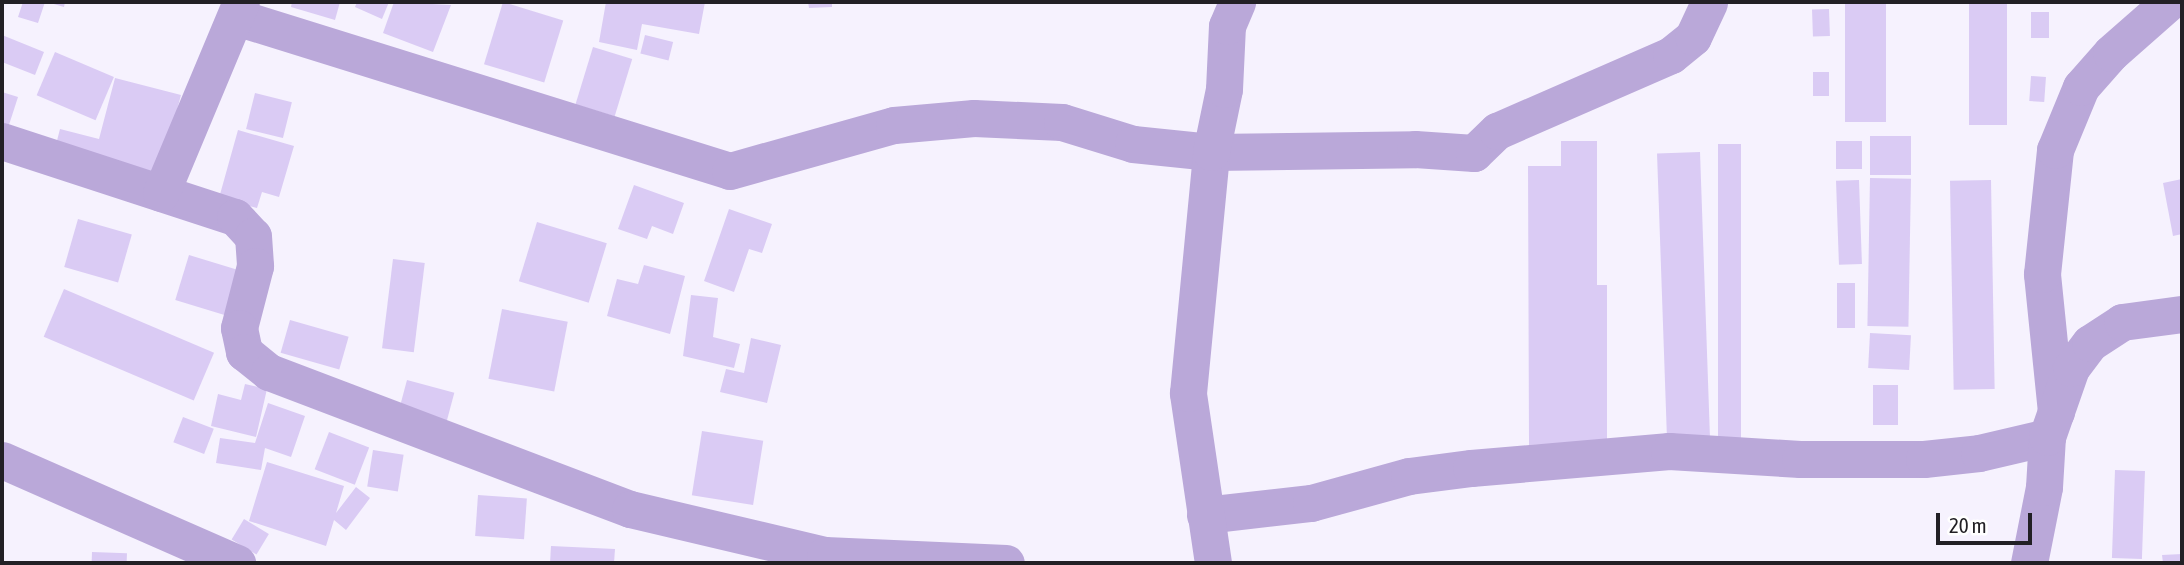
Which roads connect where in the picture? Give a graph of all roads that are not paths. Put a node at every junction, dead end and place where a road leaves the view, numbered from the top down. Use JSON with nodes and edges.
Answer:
{"nodes":[{"id":1,"x":1237,"y":2,"type":"edge"},
{"id":2,"x":1709,"y":2,"type":"edge"},
{"id":3,"x":2169,"y":2,"type":"edge"},
{"id":4,"x":238,"y":9,"type":"edge"},
{"id":5,"x":2,"y":141,"type":"edge"},
{"id":6,"x":1211,"y":152,"type":"junction"},
{"id":7,"x":160,"y":193,"type":"junction"},
{"id":8,"x":2182,"y":314,"type":"edge"},
{"id":9,"x":2051,"y":424,"type":"junction"},
{"id":10,"x":2,"y":460,"type":"edge"},
{"id":11,"x":1205,"y":515,"type":"junction"},
{"id":12,"x":237,"y":563,"type":"edge"},
{"id":13,"x":1006,"y":563,"type":"edge"},
{"id":14,"x":1213,"y":563,"type":"edge"},
{"id":15,"x":2029,"y":563,"type":"edge"}],
"edges":[{"from":1,"to":6,"type":"street"},
{"from":2,"to":6,"type":"street"},
{"from":3,"to":9,"type":"street"},
{"from":4,"to":6,"type":"street"},
{"from":4,"to":7,"type":"street"},
{"from":5,"to":7,"type":"street"},
{"from":6,"to":11,"type":"street"},
{"from":7,"to":13,"type":"street"},
{"from":8,"to":9,"type":"street"},
{"from":9,"to":11,"type":"street"},
{"from":9,"to":15,"type":"street"},
{"from":10,"to":12,"type":"street"},
{"from":11,"to":14,"type":"street"}]}
